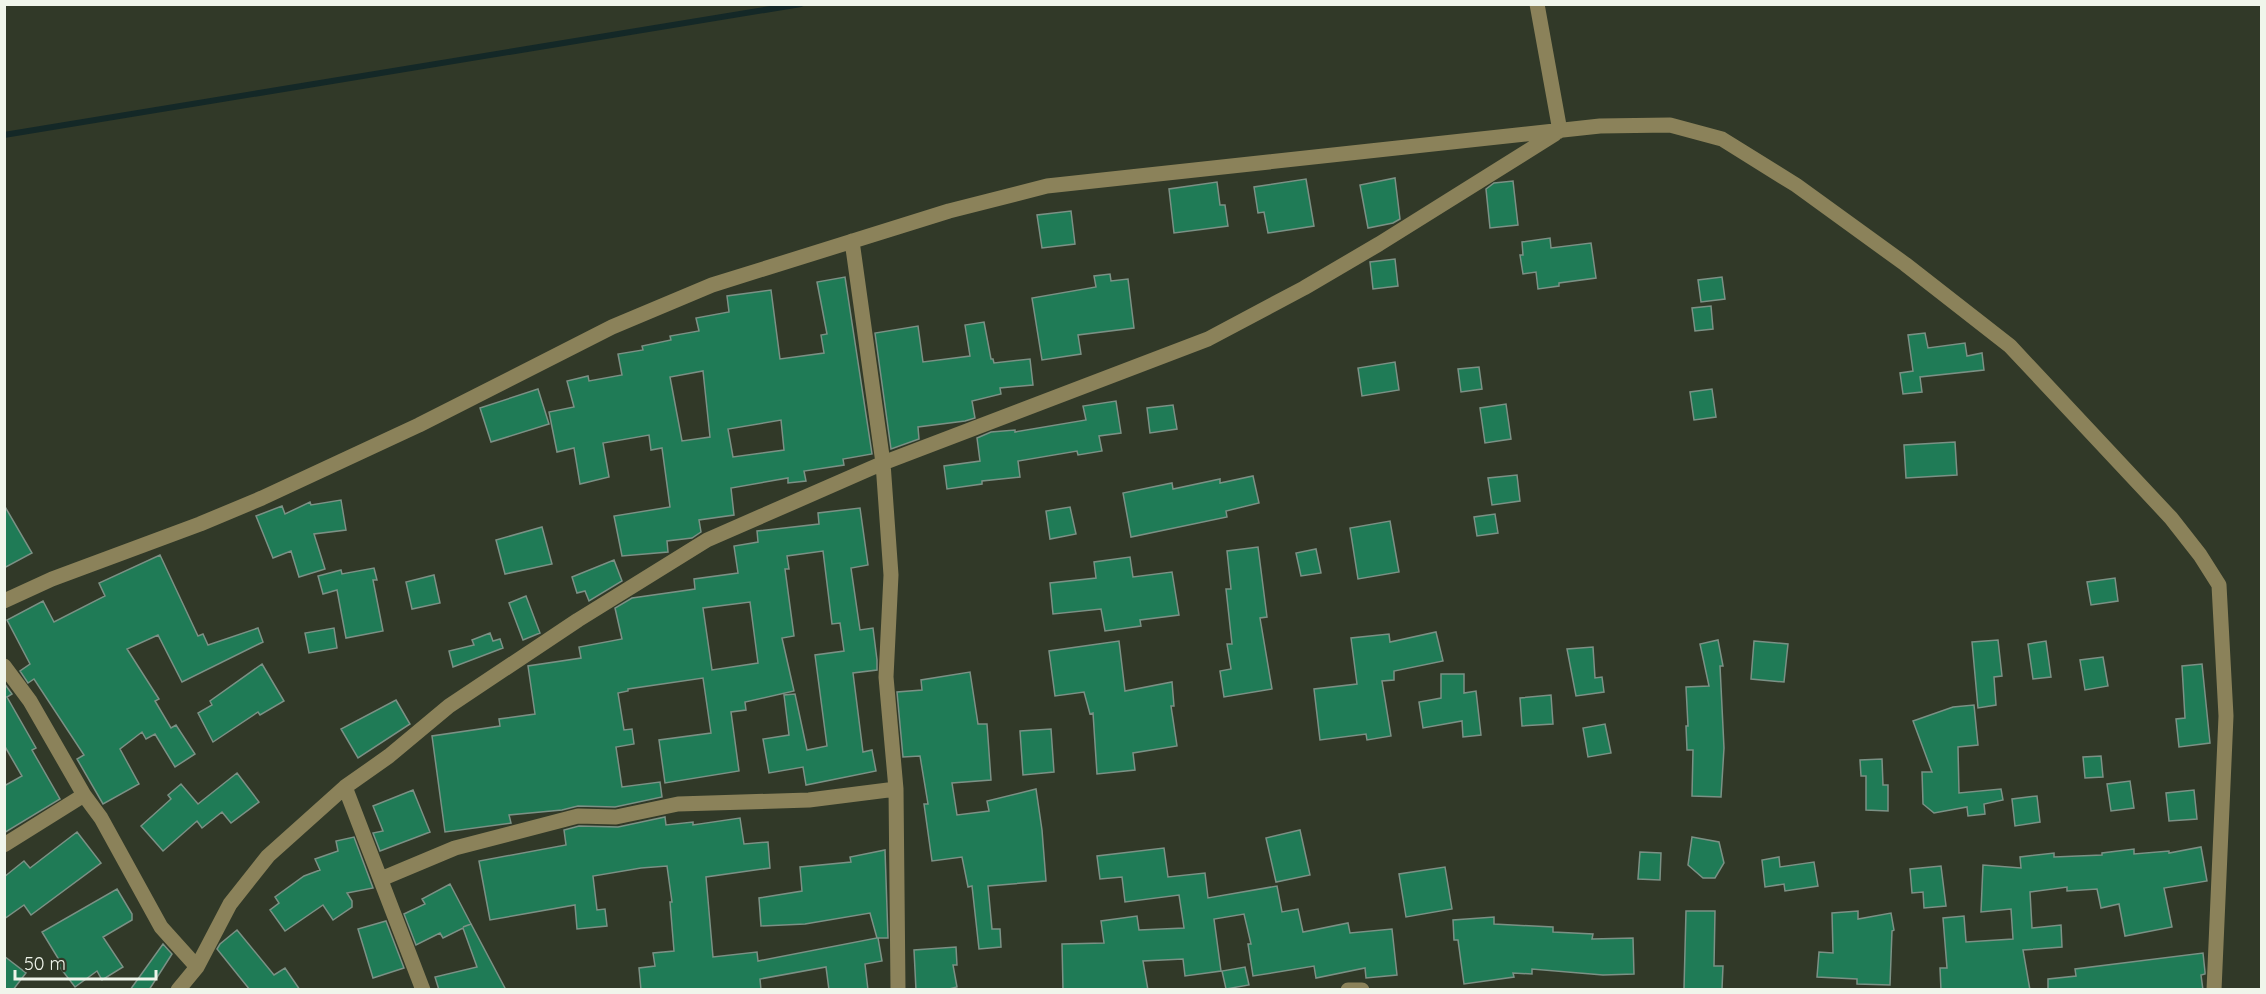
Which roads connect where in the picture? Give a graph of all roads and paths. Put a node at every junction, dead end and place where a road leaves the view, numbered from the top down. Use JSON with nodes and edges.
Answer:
{"nodes":[{"id":1,"x":1537,"y":4,"type":"edge"},
{"id":2,"x":1560,"y":132,"type":"junction"},
{"id":3,"x":852,"y":241,"type":"junction"},
{"id":4,"x":883,"y":463,"type":"junction"},
{"id":5,"x":4,"y":601,"type":"edge"},
{"id":6,"x":4,"y":666,"type":"edge"},
{"id":7,"x":345,"y":787,"type":"junction"},
{"id":8,"x":896,"y":789,"type":"junction"},
{"id":9,"x":84,"y":795,"type":"junction"},
{"id":10,"x":4,"y":845,"type":"edge"},
{"id":11,"x":381,"y":879,"type":"junction"},
{"id":12,"x":197,"y":968,"type":"junction"},
{"id":13,"x":1353,"y":989,"type":"edge"},
{"id":14,"x":178,"y":990,"type":"edge"},
{"id":15,"x":423,"y":990,"type":"edge"},
{"id":16,"x":898,"y":990,"type":"edge"},
{"id":17,"x":1348,"y":990,"type":"edge"},
{"id":18,"x":1362,"y":990,"type":"edge"},
{"id":19,"x":2214,"y":990,"type":"edge"}],
"edges":[{"from":1,"to":2,"type":"street"},
{"from":2,"to":3,"type":"street"},
{"from":2,"to":4,"type":"street"},
{"from":2,"to":19,"type":"street"},
{"from":3,"to":4,"type":"street"},
{"from":3,"to":5,"type":"street"},
{"from":4,"to":7,"type":"street"},
{"from":4,"to":8,"type":"street"},
{"from":6,"to":9,"type":"street"},
{"from":7,"to":11,"type":"street"},
{"from":7,"to":12,"type":"street"},
{"from":8,"to":11,"type":"street"},
{"from":8,"to":16,"type":"street"},
{"from":9,"to":10,"type":"street"},
{"from":9,"to":12,"type":"street"},
{"from":11,"to":15,"type":"street"},
{"from":12,"to":14,"type":"street"},
{"from":13,"to":17,"type":"street"},
{"from":13,"to":18,"type":"street"}]}
